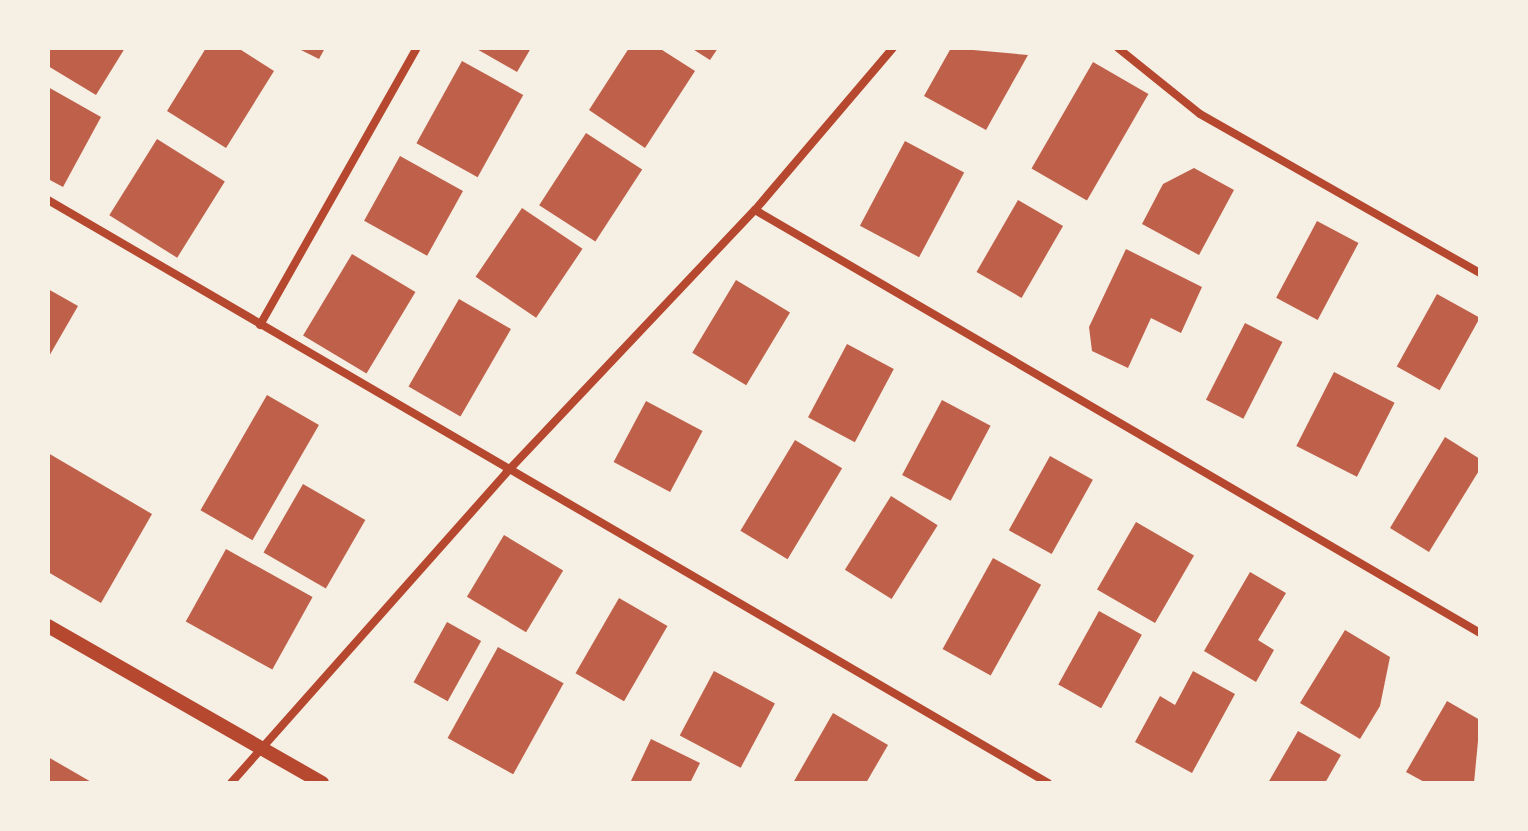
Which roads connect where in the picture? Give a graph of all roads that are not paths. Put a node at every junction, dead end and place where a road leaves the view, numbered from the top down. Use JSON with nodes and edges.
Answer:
{"nodes":[{"id":1,"x":417,"y":48,"type":"edge"},
{"id":2,"x":893,"y":48,"type":"edge"},
{"id":3,"x":1118,"y":48,"type":"edge"},
{"id":4,"x":48,"y":200,"type":"edge"},
{"id":5,"x":755,"y":210,"type":"junction"},
{"id":6,"x":1480,"y":273,"type":"edge"},
{"id":7,"x":260,"y":325,"type":"junction"},
{"id":8,"x":506,"y":473,"type":"junction"},
{"id":9,"x":48,"y":626,"type":"edge"},
{"id":10,"x":1480,"y":633,"type":"edge"},
{"id":11,"x":260,"y":748,"type":"junction"},
{"id":12,"x":231,"y":783,"type":"edge"},
{"id":13,"x":322,"y":783,"type":"edge"},
{"id":14,"x":1048,"y":783,"type":"edge"}],
"edges":[{"from":1,"to":7,"type":"street"},
{"from":2,"to":5,"type":"street"},
{"from":3,"to":6,"type":"street"},
{"from":4,"to":7,"type":"street"},
{"from":5,"to":8,"type":"street"},
{"from":5,"to":10,"type":"street"},
{"from":7,"to":8,"type":"street"},
{"from":8,"to":11,"type":"street"},
{"from":8,"to":14,"type":"street"},
{"from":9,"to":11,"type":"street"},
{"from":11,"to":12,"type":"street"},
{"from":11,"to":13,"type":"street"}]}
